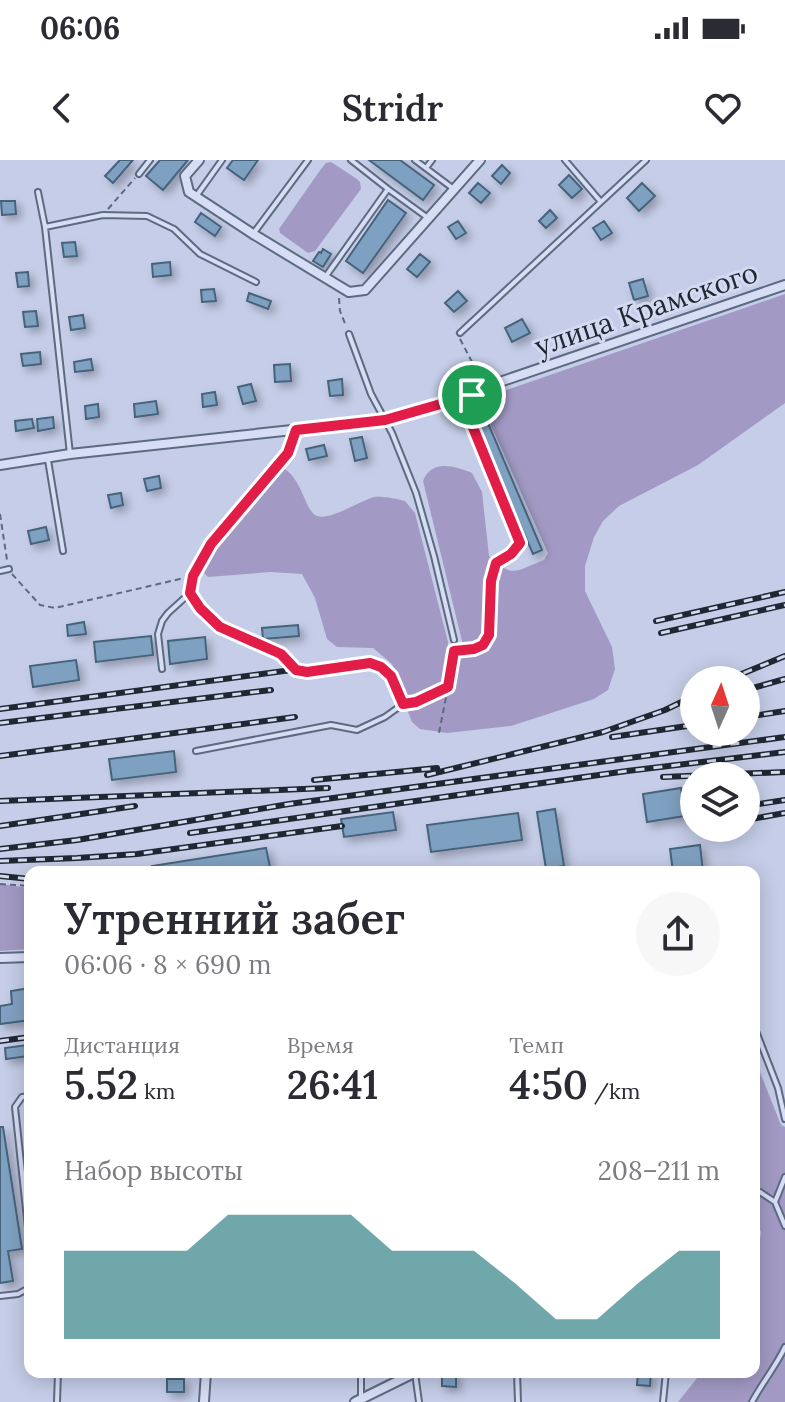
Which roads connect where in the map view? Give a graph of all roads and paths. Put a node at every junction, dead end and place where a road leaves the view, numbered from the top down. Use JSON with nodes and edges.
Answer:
{"nodes":[{"id":1,"x":150,"y":160,"type":"edge"},
{"id":2,"x":199,"y":160,"type":"edge"},
{"id":3,"x":222,"y":160,"type":"edge"},
{"id":4,"x":308,"y":160,"type":"edge"},
{"id":5,"x":351,"y":160,"type":"edge"},
{"id":6,"x":415,"y":160,"type":"edge"},
{"id":7,"x":432,"y":160,"type":"edge"},
{"id":8,"x":480,"y":160,"type":"edge"},
{"id":9,"x":565,"y":160,"type":"edge"},
{"id":10,"x":646,"y":160,"type":"edge"},
{"id":11,"x":426,"y":168,"type":"junction"},
{"id":12,"x":139,"y":174,"type":"joint"},
{"id":13,"x":388,"y":189,"type":"junction"},
{"id":14,"x":455,"y":190,"type":"junction"},
{"id":15,"x":38,"y":192,"type":"dead end"},
{"id":16,"x":196,"y":197,"type":"junction"},
{"id":17,"x":601,"y":202,"type":"junction"},
{"id":18,"x":103,"y":215,"type":"junction"},
{"id":19,"x":428,"y":219,"type":"junction"},
{"id":20,"x":45,"y":227,"type":"junction"},
{"id":21,"x":253,"y":234,"type":"junction"},
{"id":22,"x":325,"y":277,"type":"junction"},
{"id":23,"x":256,"y":282,"type":"dead end"},
{"id":24,"x":337,"y":284,"type":"junction"},
{"id":25,"x":785,"y":285,"type":"edge"},
{"id":26,"x":460,"y":333,"type":"joint"},
{"id":27,"x":349,"y":334,"type":"joint"},
{"id":28,"x":485,"y":387,"type":"junction"},
{"id":29,"x":472,"y":395,"type":"junction"},
{"id":30,"x":385,"y":420,"type":"junction"},
{"id":31,"x":296,"y":430,"type":"junction"},
{"id":32,"x":70,"y":454,"type":"junction"},
{"id":33,"x":47,"y":457,"type":"junction"},
{"id":34,"x":0,"y":465,"type":"edge"},
{"id":35,"x":0,"y":514,"type":"edge"},
{"id":36,"x":520,"y":543,"type":"joint"},
{"id":37,"x":63,"y":551,"type":"dead end"},
{"id":38,"x":9,"y":569,"type":"junction"},
{"id":39,"x":0,"y":571,"type":"edge"},
{"id":40,"x":193,"y":576,"type":"junction"},
{"id":41,"x":190,"y":593,"type":"junction"},
{"id":42,"x":454,"y":640,"type":"joint"},
{"id":43,"x":454,"y":651,"type":"junction"},
{"id":44,"x":162,"y":669,"type":"dead end"},
{"id":45,"x":448,"y":687,"type":"junction"},
{"id":46,"x":403,"y":704,"type":"junction"},
{"id":47,"x":439,"y":733,"type":"dead end"},
{"id":48,"x":196,"y":751,"type":"dead end"},
{"id":49,"x":0,"y":884,"type":"edge"},
{"id":50,"x":24,"y":886,"type":"edge"},
{"id":51,"x":24,"y":957,"type":"edge"},
{"id":52,"x":0,"y":958,"type":"edge"},
{"id":53,"x":760,"y":1042,"type":"edge"},
{"id":54,"x":24,"y":1097,"type":"edge"},
{"id":55,"x":785,"y":1119,"type":"edge"},
{"id":56,"x":785,"y":1177,"type":"edge"},
{"id":57,"x":24,"y":1191,"type":"edge"},
{"id":58,"x":760,"y":1192,"type":"edge"},
{"id":59,"x":775,"y":1202,"type":"junction"},
{"id":60,"x":785,"y":1226,"type":"edge"},
{"id":61,"x":24,"y":1291,"type":"edge"},
{"id":62,"x":0,"y":1296,"type":"edge"},
{"id":63,"x":785,"y":1347,"type":"edge"},
{"id":64,"x":58,"y":1378,"type":"edge"},
{"id":65,"x":206,"y":1378,"type":"edge"},
{"id":66,"x":360,"y":1378,"type":"edge"},
{"id":67,"x":404,"y":1378,"type":"edge"},
{"id":68,"x":417,"y":1378,"type":"edge"},
{"id":69,"x":517,"y":1378,"type":"edge"},
{"id":70,"x":665,"y":1378,"type":"edge"},
{"id":71,"x":358,"y":1400,"type":"edge"},
{"id":72,"x":57,"y":1402,"type":"edge"},
{"id":73,"x":204,"y":1402,"type":"edge"},
{"id":74,"x":419,"y":1402,"type":"edge"},
{"id":75,"x":518,"y":1402,"type":"edge"},
{"id":76,"x":663,"y":1402,"type":"edge"},
{"id":77,"x":752,"y":1402,"type":"edge"}],
"edges":[{"from":1,"to":12,"type":"lane"},
{"from":2,"to":16,"type":"street"},
{"from":3,"to":16,"type":"lane"},
{"from":4,"to":21,"type":"lane"},
{"from":5,"to":13,"type":"lane"},
{"from":6,"to":11,"type":"lane"},
{"from":7,"to":11,"type":"lane"},
{"from":8,"to":14,"type":"street"},
{"from":9,"to":17,"type":"lane"},
{"from":10,"to":17,"type":"lane"},
{"from":11,"to":14,"type":"lane"},
{"from":12,"to":18,"type":"path"},
{"from":13,"to":19,"type":"lane"},
{"from":13,"to":22,"type":"lane"},
{"from":14,"to":19,"type":"street"},
{"from":15,"to":20,"type":"lane"},
{"from":16,"to":21,"type":"street"},
{"from":17,"to":26,"type":"lane"},
{"from":18,"to":20,"type":"lane"},
{"from":18,"to":23,"type":"lane"},
{"from":19,"to":24,"type":"street"},
{"from":20,"to":32,"type":"lane"},
{"from":21,"to":22,"type":"street"},
{"from":22,"to":24,"type":"street"},
{"from":24,"to":27,"type":"path"},
{"from":25,"to":28,"type":"street","name":"улица Крамского"},
{"from":26,"to":28,"type":"path"},
{"from":27,"to":30,"type":"lane"},
{"from":28,"to":29,"type":"street","name":"улица Крамского"},
{"from":29,"to":30,"type":"street","name":"улица Крамского"},
{"from":29,"to":36,"type":"lane"},
{"from":30,"to":31,"type":"street","name":"улица Крамского"},
{"from":30,"to":42,"type":"lane"},
{"from":31,"to":32,"type":"street","name":"улица Крамского"},
{"from":31,"to":40,"type":"lane"},
{"from":32,"to":33,"type":"street","name":"улица Крамского"},
{"from":33,"to":34,"type":"street","name":"улица Крамского"},
{"from":33,"to":37,"type":"lane"},
{"from":35,"to":38,"type":"path"},
{"from":36,"to":43,"type":"path"},
{"from":38,"to":39,"type":"lane"},
{"from":38,"to":40,"type":"path"},
{"from":40,"to":41,"type":"lane"},
{"from":41,"to":44,"type":"lane"},
{"from":41,"to":46,"type":"lane"},
{"from":42,"to":43,"type":"path"},
{"from":43,"to":45,"type":"path"},
{"from":45,"to":46,"type":"path"},
{"from":45,"to":47,"type":"path"},
{"from":46,"to":48,"type":"lane"},
{"from":49,"to":50,"type":"path"},
{"from":51,"to":52,"type":"street"},
{"from":53,"to":55,"type":"lane"},
{"from":54,"to":57,"type":"lane"},
{"from":56,"to":59,"type":"lane"},
{"from":58,"to":59,"type":"lane"},
{"from":59,"to":60,"type":"lane"},
{"from":61,"to":62,"type":"lane"},
{"from":63,"to":77,"type":"lane"},
{"from":64,"to":72,"type":"lane"},
{"from":65,"to":73,"type":"street"},
{"from":66,"to":71,"type":"lane"},
{"from":67,"to":71,"type":"street"},
{"from":68,"to":74,"type":"lane"},
{"from":69,"to":75,"type":"lane"},
{"from":70,"to":76,"type":"lane"}]}
